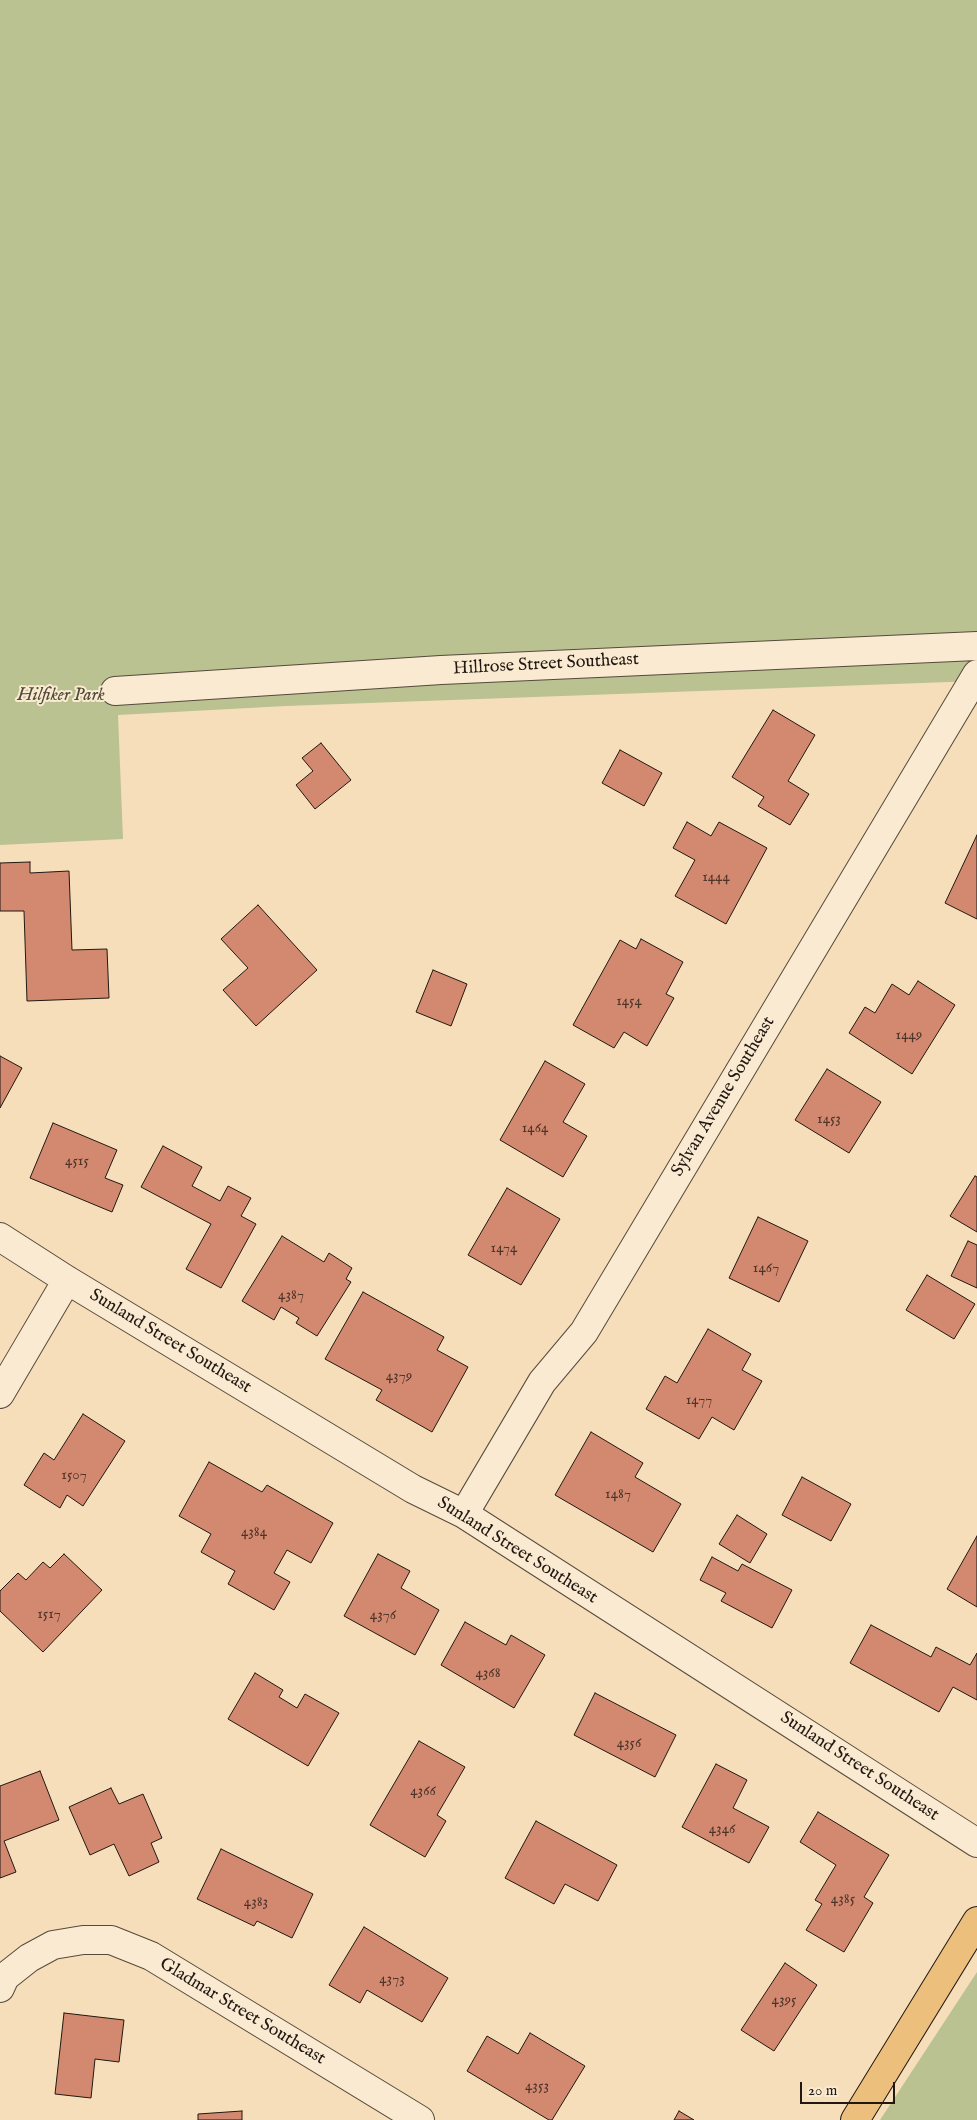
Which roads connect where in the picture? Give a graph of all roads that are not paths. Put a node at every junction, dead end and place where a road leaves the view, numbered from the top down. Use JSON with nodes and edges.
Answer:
{"nodes":[{"id":1,"x":977,"y":646,"type":"edge"},
{"id":2,"x":977,"y":674,"type":"edge"},
{"id":3,"x":115,"y":691,"type":"dead end"},
{"id":4,"x":0,"y":1237,"type":"edge"},
{"id":5,"x":67,"y":1280,"type":"junction"},
{"id":6,"x":0,"y":1394,"type":"edge"},
{"id":7,"x":464,"y":1514,"type":"junction"},
{"id":8,"x":977,"y":1843,"type":"edge"},
{"id":9,"x":977,"y":1921,"type":"edge"},
{"id":10,"x":0,"y":1988,"type":"edge"},
{"id":11,"x":420,"y":2120,"type":"edge"},
{"id":12,"x":855,"y":2120,"type":"edge"}],
"edges":[{"from":1,"to":3,"type":"street","name":"Hillrose Street Southeast"},
{"from":2,"to":7,"type":"street","name":"Sylvan Avenue Southeast"},
{"from":4,"to":5,"type":"street","name":"Sunland Street Southeast"},
{"from":5,"to":6,"type":"street"},
{"from":5,"to":7,"type":"street","name":"Sunland Street Southeast"},
{"from":7,"to":8,"type":"street","name":"Sunland Street Southeast"},
{"from":9,"to":12,"type":"main road"},
{"from":10,"to":11,"type":"street","name":"Gladmar Street Southeast"}]}
